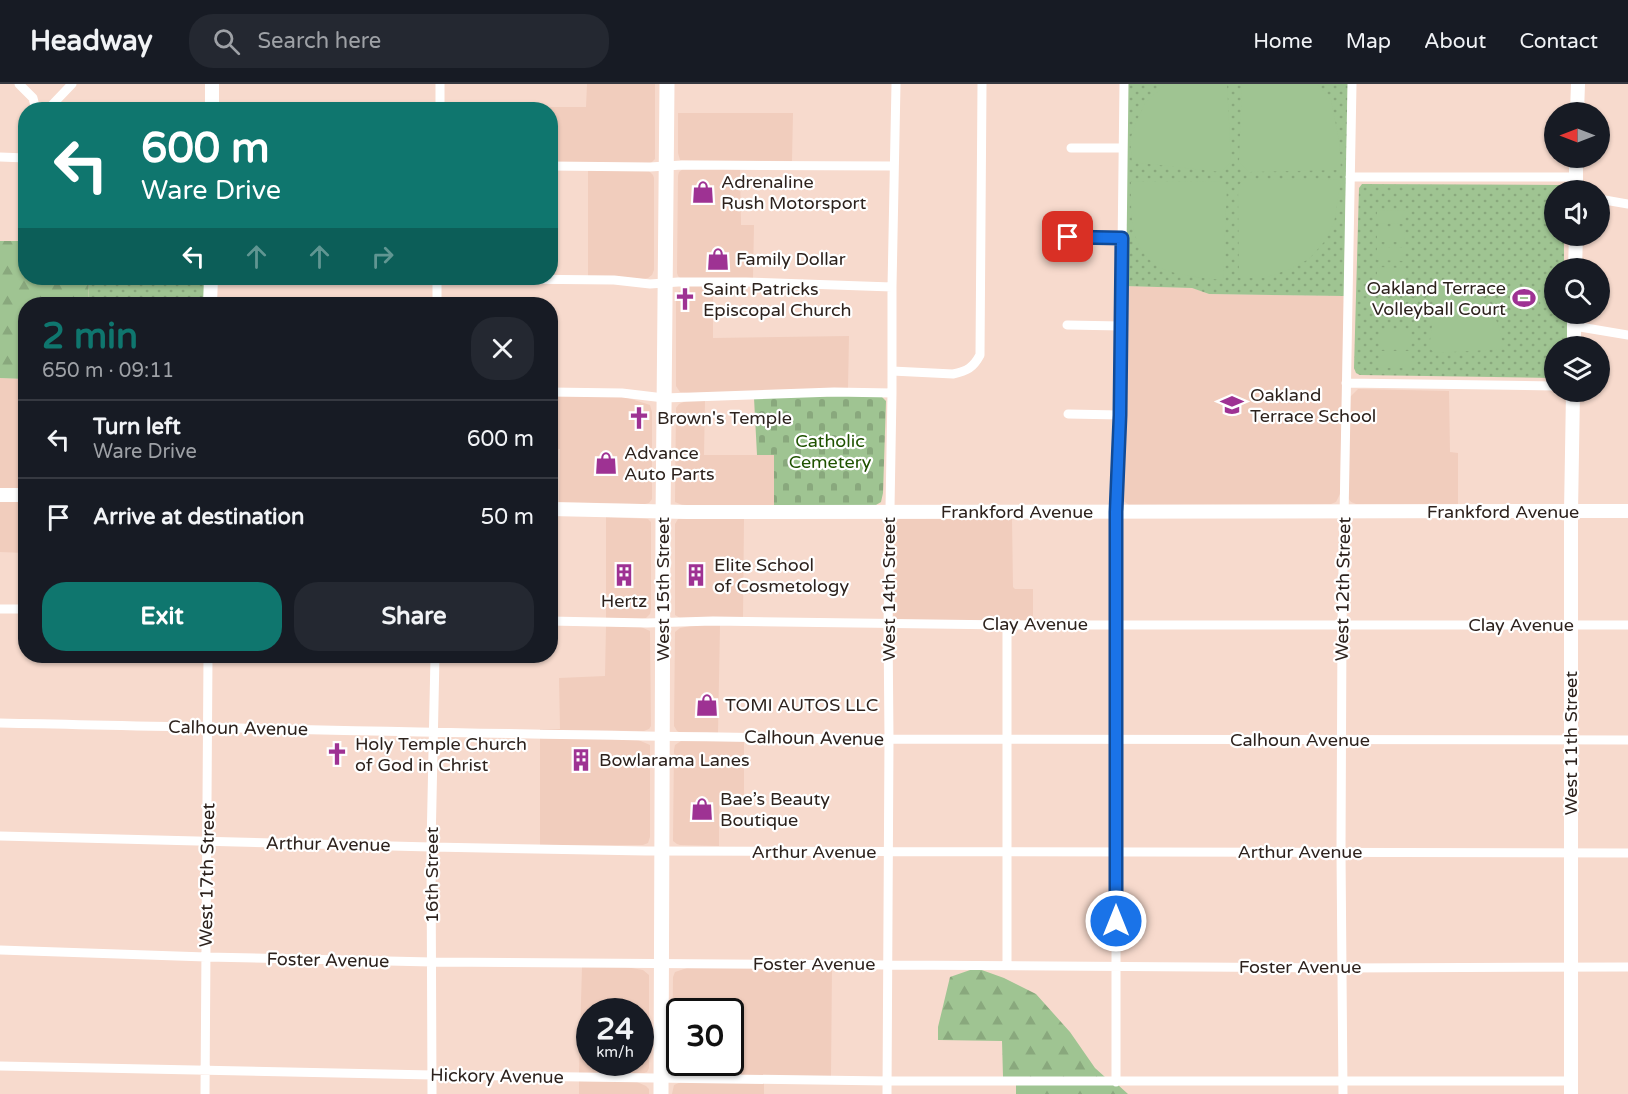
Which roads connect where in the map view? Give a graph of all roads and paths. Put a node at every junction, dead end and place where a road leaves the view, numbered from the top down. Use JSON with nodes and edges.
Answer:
{"nodes":[{"id":1,"x":19,"y":84,"type":"edge"},
{"id":2,"x":72,"y":84,"type":"edge"},
{"id":3,"x":212,"y":84,"type":"edge"},
{"id":4,"x":440,"y":84,"type":"edge"},
{"id":5,"x":667,"y":84,"type":"edge"},
{"id":6,"x":896,"y":84,"type":"edge"},
{"id":7,"x":982,"y":84,"type":"edge"},
{"id":8,"x":1124,"y":84,"type":"edge"},
{"id":9,"x":1352,"y":84,"type":"edge"},
{"id":10,"x":1578,"y":84,"type":"edge"},
{"id":11,"x":34,"y":102,"type":"edge"},
{"id":12,"x":55,"y":102,"type":"edge"},
{"id":13,"x":212,"y":102,"type":"edge"},
{"id":14,"x":440,"y":102,"type":"edge"},
{"id":15,"x":1577,"y":102,"type":"edge"},
{"id":16,"x":1071,"y":147,"type":"dead end"},
{"id":17,"x":1123,"y":148,"type":"junction"},
{"id":18,"x":0,"y":157,"type":"edge"},
{"id":19,"x":18,"y":158,"type":"edge"},
{"id":20,"x":558,"y":166,"type":"edge"},
{"id":21,"x":666,"y":166,"type":"junction"},
{"id":22,"x":894,"y":166,"type":"junction"},
{"id":23,"x":1350,"y":177,"type":"junction"},
{"id":24,"x":1544,"y":183,"type":"edge"},
{"id":25,"x":1610,"y":201,"type":"edge"},
{"id":26,"x":1628,"y":204,"type":"edge"},
{"id":27,"x":1068,"y":237,"type":"dead end"},
{"id":28,"x":1122,"y":238,"type":"junction"},
{"id":29,"x":558,"y":279,"type":"edge"},
{"id":30,"x":665,"y":283,"type":"junction"},
{"id":31,"x":892,"y":287,"type":"junction"},
{"id":32,"x":1588,"y":324,"type":"edge"},
{"id":33,"x":1067,"y":326,"type":"dead end"},
{"id":34,"x":1121,"y":326,"type":"junction"},
{"id":35,"x":1628,"y":335,"type":"edge"},
{"id":36,"x":892,"y":371,"type":"junction"},
{"id":37,"x":1346,"y":383,"type":"junction"},
{"id":38,"x":1544,"y":386,"type":"edge"},
{"id":39,"x":558,"y":392,"type":"edge"},
{"id":40,"x":892,"y":393,"type":"junction"},
{"id":41,"x":664,"y":398,"type":"junction"},
{"id":42,"x":1573,"y":402,"type":"edge"},
{"id":43,"x":1068,"y":414,"type":"dead end"},
{"id":44,"x":1120,"y":415,"type":"junction"},
{"id":45,"x":0,"y":495,"type":"edge"},
{"id":46,"x":18,"y":495,"type":"edge"},
{"id":47,"x":558,"y":509,"type":"edge"},
{"id":48,"x":1344,"y":511,"type":"junction"},
{"id":49,"x":663,"y":512,"type":"junction"},
{"id":50,"x":890,"y":512,"type":"junction"},
{"id":51,"x":1116,"y":512,"type":"junction"},
{"id":52,"x":1571,"y":512,"type":"junction"},
{"id":53,"x":1628,"y":512,"type":"edge"},
{"id":54,"x":0,"y":609,"type":"edge"},
{"id":55,"x":18,"y":609,"type":"edge"},
{"id":56,"x":558,"y":621,"type":"edge"},
{"id":57,"x":663,"y":622,"type":"junction"},
{"id":58,"x":888,"y":624,"type":"junction"},
{"id":59,"x":1116,"y":624,"type":"junction"},
{"id":60,"x":1007,"y":625,"type":"junction"},
{"id":61,"x":1571,"y":625,"type":"junction"},
{"id":62,"x":1628,"y":625,"type":"edge"},
{"id":63,"x":1342,"y":626,"type":"junction"},
{"id":64,"x":208,"y":663,"type":"edge"},
{"id":65,"x":435,"y":663,"type":"edge"},
{"id":66,"x":0,"y":723,"type":"edge"},
{"id":67,"x":208,"y":727,"type":"junction"},
{"id":68,"x":434,"y":733,"type":"junction"},
{"id":69,"x":663,"y":736,"type":"junction"},
{"id":70,"x":889,"y":739,"type":"junction"},
{"id":71,"x":1007,"y":740,"type":"junction"},
{"id":72,"x":1116,"y":740,"type":"junction"},
{"id":73,"x":1342,"y":740,"type":"junction"},
{"id":74,"x":1571,"y":740,"type":"junction"},
{"id":75,"x":1628,"y":740,"type":"edge"},
{"id":76,"x":0,"y":836,"type":"edge"},
{"id":77,"x":207,"y":841,"type":"junction"},
{"id":78,"x":431,"y":847,"type":"junction"},
{"id":79,"x":662,"y":851,"type":"junction"},
{"id":80,"x":889,"y":852,"type":"junction"},
{"id":81,"x":1341,"y":852,"type":"junction"},
{"id":82,"x":1007,"y":853,"type":"junction"},
{"id":83,"x":1116,"y":853,"type":"junction"},
{"id":84,"x":1571,"y":853,"type":"junction"},
{"id":85,"x":1628,"y":853,"type":"edge"},
{"id":86,"x":0,"y":950,"type":"edge"},
{"id":87,"x":206,"y":957,"type":"junction"},
{"id":88,"x":432,"y":962,"type":"junction"},
{"id":89,"x":661,"y":963,"type":"junction"},
{"id":90,"x":888,"y":964,"type":"junction"},
{"id":91,"x":1007,"y":965,"type":"junction"},
{"id":92,"x":1116,"y":966,"type":"junction"},
{"id":93,"x":1571,"y":967,"type":"junction"},
{"id":94,"x":1628,"y":967,"type":"edge"},
{"id":95,"x":1342,"y":968,"type":"junction"},
{"id":96,"x":0,"y":1066,"type":"edge"},
{"id":97,"x":205,"y":1071,"type":"junction"},
{"id":98,"x":432,"y":1075,"type":"junction"},
{"id":99,"x":887,"y":1081,"type":"junction"},
{"id":100,"x":1343,"y":1081,"type":"junction"},
{"id":101,"x":1116,"y":1082,"type":"junction"},
{"id":102,"x":661,"y":1086,"type":"edge"},
{"id":103,"x":1571,"y":1087,"type":"edge"},
{"id":104,"x":205,"y":1094,"type":"edge"},
{"id":105,"x":432,"y":1094,"type":"edge"},
{"id":106,"x":888,"y":1094,"type":"edge"},
{"id":107,"x":1343,"y":1094,"type":"edge"}],
"edges":[{"from":1,"to":11,"type":"street"},
{"from":2,"to":12,"type":"street"},
{"from":3,"to":13,"type":"main road"},
{"from":4,"to":14,"type":"street"},
{"from":5,"to":21,"type":"highway","name":"West 15th Street"},
{"from":6,"to":22,"type":"street","name":"West 14th Street"},
{"from":7,"to":36,"type":"street"},
{"from":8,"to":17,"type":"street"},
{"from":9,"to":23,"type":"street","name":"West 12th Street"},
{"from":10,"to":15,"type":"main road"},
{"from":16,"to":17,"type":"street"},
{"from":17,"to":28,"type":"street"},
{"from":18,"to":19,"type":"street"},
{"from":20,"to":21,"type":"street"},
{"from":21,"to":22,"type":"street"},
{"from":21,"to":30,"type":"highway","name":"West 15th Street"},
{"from":22,"to":31,"type":"street","name":"West 14th Street"},
{"from":23,"to":24,"type":"street"},
{"from":23,"to":37,"type":"street","name":"West 12th Street"},
{"from":25,"to":26,"type":"street"},
{"from":27,"to":28,"type":"street"},
{"from":28,"to":34,"type":"street"},
{"from":29,"to":30,"type":"street"},
{"from":30,"to":31,"type":"street"},
{"from":30,"to":41,"type":"highway","name":"West 15th Street"},
{"from":31,"to":36,"type":"street","name":"West 14th Street"},
{"from":32,"to":35,"type":"street"},
{"from":33,"to":34,"type":"street"},
{"from":34,"to":44,"type":"street"},
{"from":36,"to":40,"type":"street","name":"West 14th Street"},
{"from":37,"to":38,"type":"street"},
{"from":37,"to":48,"type":"street","name":"West 12th Street"},
{"from":39,"to":41,"type":"street"},
{"from":40,"to":41,"type":"street"},
{"from":40,"to":50,"type":"street","name":"West 14th Street"},
{"from":41,"to":49,"type":"highway","name":"West 15th Street"},
{"from":42,"to":52,"type":"main road","name":"West 11th Street"},
{"from":43,"to":44,"type":"street"},
{"from":44,"to":51,"type":"street"},
{"from":45,"to":46,"type":"main road"},
{"from":47,"to":49,"type":"main road","name":"Frankford Avenue"},
{"from":48,"to":51,"type":"main road","name":"Frankford Avenue"},
{"from":48,"to":52,"type":"main road","name":"Frankford Avenue"},
{"from":48,"to":63,"type":"street","name":"West 12th Street"},
{"from":49,"to":50,"type":"main road","name":"Frankford Avenue"},
{"from":49,"to":57,"type":"highway","name":"West 15th Street"},
{"from":50,"to":51,"type":"main road","name":"Frankford Avenue"},
{"from":50,"to":58,"type":"street","name":"West 14th Street"},
{"from":51,"to":59,"type":"street"},
{"from":52,"to":53,"type":"main road","name":"Frankford Avenue"},
{"from":52,"to":61,"type":"main road","name":"West 11th Street"},
{"from":54,"to":55,"type":"street"},
{"from":56,"to":57,"type":"street","name":"Clay Avenue"},
{"from":57,"to":58,"type":"street","name":"Clay Avenue"},
{"from":57,"to":69,"type":"highway","name":"West 15th Street"},
{"from":58,"to":60,"type":"street","name":"Clay Avenue"},
{"from":58,"to":70,"type":"street","name":"West 14th Street"},
{"from":59,"to":60,"type":"street","name":"Clay Avenue"},
{"from":59,"to":63,"type":"street","name":"Clay Avenue"},
{"from":59,"to":72,"type":"street"},
{"from":60,"to":71,"type":"street"},
{"from":61,"to":62,"type":"street","name":"Clay Avenue"},
{"from":61,"to":63,"type":"street","name":"Clay Avenue"},
{"from":61,"to":74,"type":"main road","name":"West 11th Street"},
{"from":63,"to":73,"type":"street","name":"West 12th Street"},
{"from":64,"to":67,"type":"street","name":"West 17th Street"},
{"from":65,"to":68,"type":"street","name":"16th Street"},
{"from":66,"to":67,"type":"street","name":"Calhoun Avenue"},
{"from":67,"to":68,"type":"street","name":"Calhoun Avenue"},
{"from":67,"to":77,"type":"street","name":"West 17th Street"},
{"from":68,"to":69,"type":"street","name":"Calhoun Avenue"},
{"from":68,"to":78,"type":"street","name":"16th Street"},
{"from":69,"to":70,"type":"street","name":"Calhoun Avenue"},
{"from":69,"to":79,"type":"highway","name":"West 15th Street"},
{"from":70,"to":71,"type":"street","name":"Calhoun Avenue"},
{"from":70,"to":80,"type":"street","name":"West 14th Street"},
{"from":71,"to":72,"type":"street","name":"Calhoun Avenue"},
{"from":71,"to":82,"type":"street"},
{"from":72,"to":73,"type":"street","name":"Calhoun Avenue"},
{"from":72,"to":83,"type":"street"},
{"from":73,"to":74,"type":"street","name":"Calhoun Avenue"},
{"from":73,"to":81,"type":"street","name":"West 12th Street"},
{"from":74,"to":75,"type":"street","name":"Calhoun Avenue"},
{"from":74,"to":84,"type":"main road","name":"West 11th Street"},
{"from":76,"to":77,"type":"street","name":"Arthur Avenue"},
{"from":77,"to":78,"type":"street","name":"Arthur Avenue"},
{"from":77,"to":87,"type":"street","name":"West 17th Street"},
{"from":78,"to":79,"type":"street","name":"Arthur Avenue"},
{"from":78,"to":88,"type":"street","name":"16th Street"},
{"from":79,"to":80,"type":"street","name":"Arthur Avenue"},
{"from":79,"to":89,"type":"highway","name":"West 15th Street"},
{"from":80,"to":82,"type":"street","name":"Arthur Avenue"},
{"from":80,"to":90,"type":"street","name":"West 14th Street"},
{"from":81,"to":83,"type":"street","name":"Arthur Avenue"},
{"from":81,"to":84,"type":"street","name":"Arthur Avenue"},
{"from":81,"to":95,"type":"street","name":"West 12th Street"},
{"from":82,"to":83,"type":"street","name":"Arthur Avenue"},
{"from":82,"to":91,"type":"street"},
{"from":83,"to":92,"type":"street"},
{"from":84,"to":85,"type":"street","name":"Arthur Avenue"},
{"from":84,"to":93,"type":"main road","name":"West 11th Street"},
{"from":86,"to":87,"type":"street","name":"Foster Avenue"},
{"from":87,"to":88,"type":"street","name":"Foster Avenue"},
{"from":87,"to":97,"type":"street","name":"West 17th Street"},
{"from":88,"to":89,"type":"street","name":"Foster Avenue"},
{"from":88,"to":98,"type":"street","name":"16th Street"},
{"from":89,"to":90,"type":"street","name":"Foster Avenue"},
{"from":89,"to":102,"type":"highway","name":"West 15th Street"},
{"from":90,"to":91,"type":"street","name":"Foster Avenue"},
{"from":90,"to":99,"type":"street","name":"West 14th Street"},
{"from":91,"to":92,"type":"street","name":"Foster Avenue"},
{"from":92,"to":95,"type":"street","name":"Foster Avenue"},
{"from":92,"to":101,"type":"street"},
{"from":93,"to":94,"type":"street","name":"Foster Avenue"},
{"from":93,"to":95,"type":"street","name":"Foster Avenue"},
{"from":93,"to":103,"type":"main road","name":"West 11th Street"},
{"from":95,"to":100,"type":"street","name":"West 12th Street"},
{"from":96,"to":97,"type":"street","name":"Hickory Avenue"},
{"from":97,"to":98,"type":"street","name":"Hickory Avenue"},
{"from":97,"to":104,"type":"street","name":"West 17th Street"},
{"from":98,"to":102,"type":"street","name":"Hickory Avenue"},
{"from":98,"to":105,"type":"street","name":"16th Street"},
{"from":99,"to":101,"type":"street","name":"Hickory Avenue"},
{"from":99,"to":102,"type":"street","name":"Hickory Avenue"},
{"from":99,"to":106,"type":"street","name":"West 14th Street"},
{"from":100,"to":101,"type":"street","name":"Hickory Avenue"},
{"from":100,"to":103,"type":"street","name":"Hickory Avenue"},
{"from":100,"to":107,"type":"street","name":"West 12th Street"}]}
